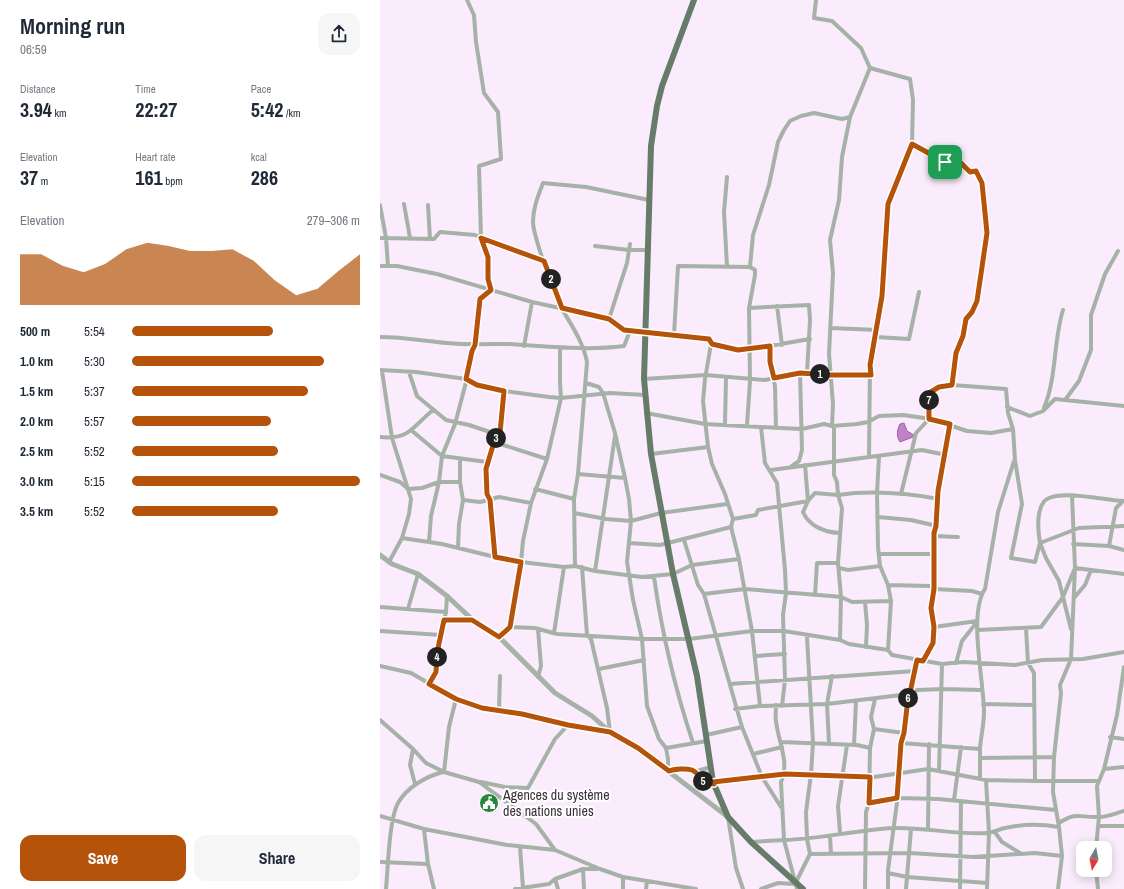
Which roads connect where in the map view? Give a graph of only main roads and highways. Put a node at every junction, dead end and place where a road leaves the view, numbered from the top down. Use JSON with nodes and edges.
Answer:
{"nodes":[{"id":1,"x":694,"y":0,"type":"edge"},
{"id":2,"x":796,"y":887,"type":"edge"},
{"id":3,"x":802,"y":889,"type":"edge"}],
"edges":[{"from":1,"to":2,"type":"main road"},
{"from":2,"to":3,"type":"main road"}]}
